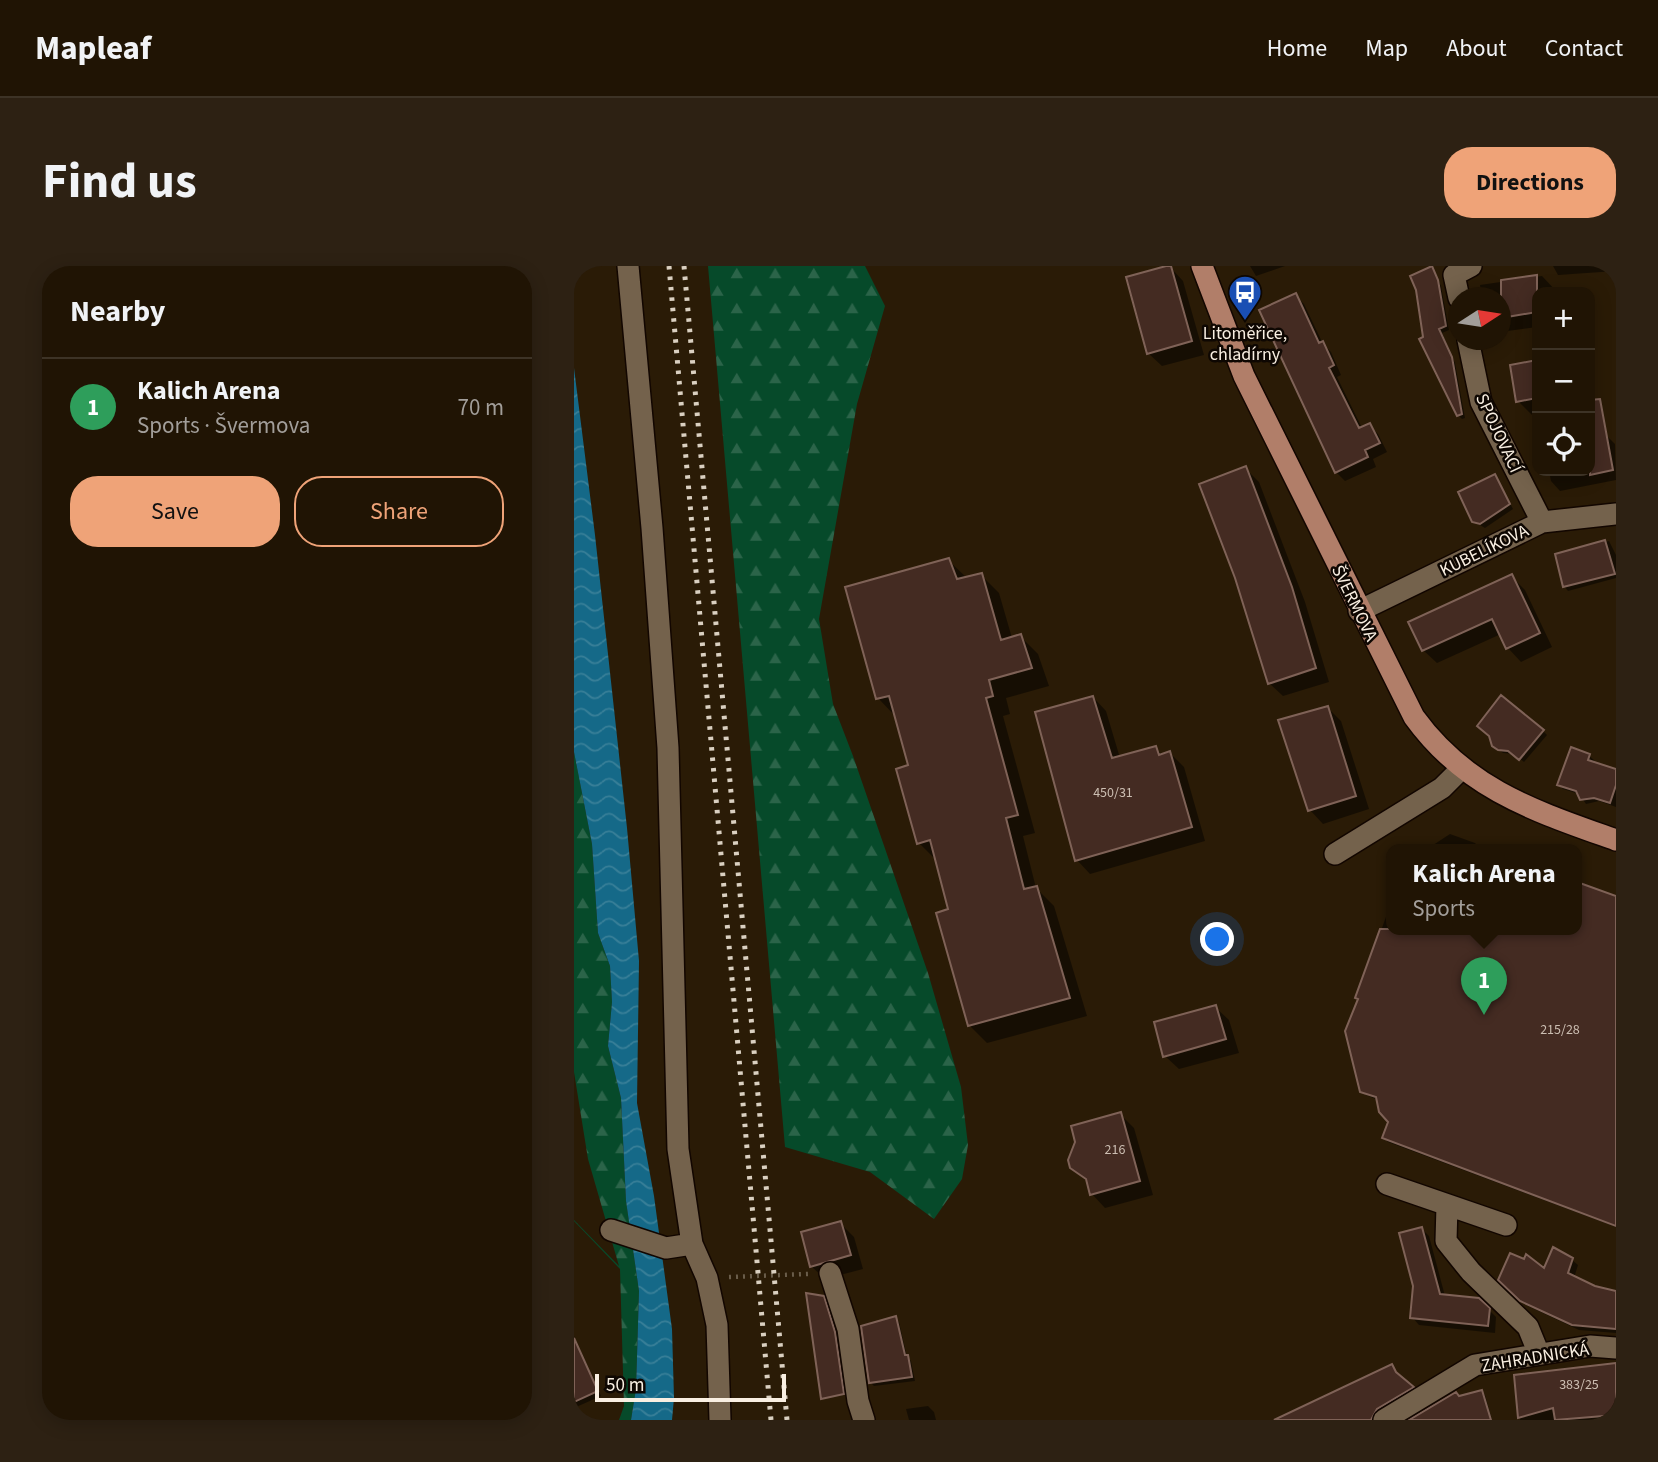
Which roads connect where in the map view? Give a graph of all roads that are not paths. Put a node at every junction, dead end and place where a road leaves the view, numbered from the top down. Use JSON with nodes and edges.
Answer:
{"nodes":[{"id":1,"x":628,"y":266,"type":"edge"},
{"id":2,"x":1202,"y":266,"type":"edge"},
{"id":3,"x":1471,"y":266,"type":"edge"},
{"id":4,"x":1457,"y":287,"type":"edge"},
{"id":5,"x":1470,"y":350,"type":"edge"},
{"id":6,"x":1616,"y":514,"type":"edge"},
{"id":7,"x":1542,"y":522,"type":"junction"},
{"id":8,"x":1359,"y":611,"type":"junction"},
{"id":9,"x":1461,"y":769,"type":"junction"},
{"id":10,"x":1616,"y":840,"type":"edge"},
{"id":11,"x":1335,"y":854,"type":"dead end"},
{"id":12,"x":1387,"y":1184,"type":"dead end"},
{"id":13,"x":1447,"y":1205,"type":"junction"},
{"id":14,"x":1506,"y":1225,"type":"dead end"},
{"id":15,"x":611,"y":1230,"type":"dead end"},
{"id":16,"x":692,"y":1244,"type":"junction"},
{"id":17,"x":830,"y":1273,"type":"road end"},
{"id":18,"x":1616,"y":1348,"type":"edge"},
{"id":19,"x":1539,"y":1354,"type":"junction"},
{"id":20,"x":720,"y":1420,"type":"edge"},
{"id":21,"x":864,"y":1420,"type":"edge"},
{"id":22,"x":1384,"y":1420,"type":"edge"}],
"edges":[{"from":1,"to":16,"type":"street"},
{"from":2,"to":8,"type":"main road","name":"ŠVERMOVA"},
{"from":3,"to":4,"type":"street"},
{"from":5,"to":7,"type":"street","name":"SPOJOVACÍ"},
{"from":6,"to":7,"type":"street","name":"KUBELÍKOVA"},
{"from":7,"to":8,"type":"street","name":"KUBELÍKOVA"},
{"from":8,"to":9,"type":"main road","name":"ŠVERMOVA"},
{"from":9,"to":10,"type":"main road","name":"ŠVERMOVA"},
{"from":9,"to":11,"type":"street"},
{"from":12,"to":13,"type":"street"},
{"from":13,"to":14,"type":"street"},
{"from":13,"to":19,"type":"street"},
{"from":15,"to":16,"type":"street"},
{"from":16,"to":20,"type":"street"},
{"from":17,"to":21,"type":"street"},
{"from":18,"to":19,"type":"street","name":"ZAHRADNICKÁ"},
{"from":19,"to":22,"type":"street","name":"ZAHRADNICKÁ"}]}
